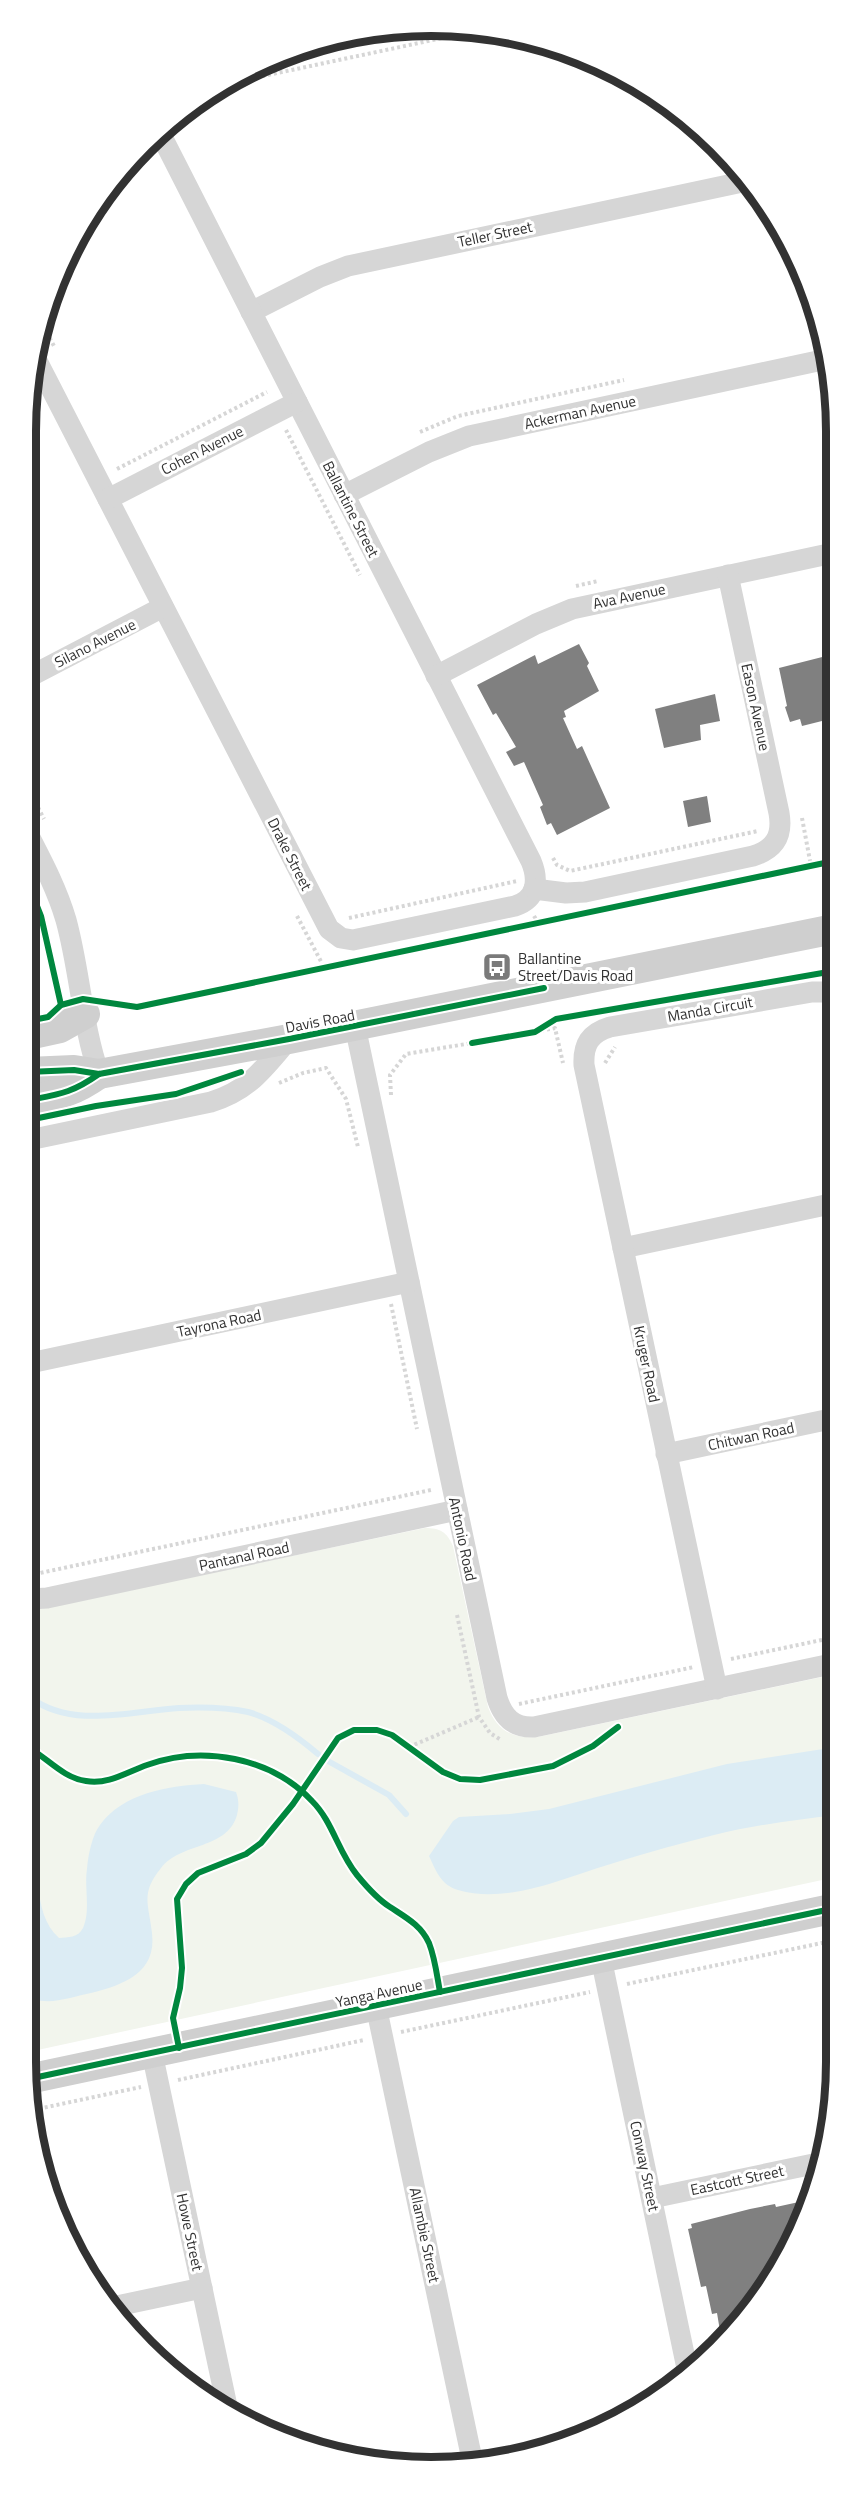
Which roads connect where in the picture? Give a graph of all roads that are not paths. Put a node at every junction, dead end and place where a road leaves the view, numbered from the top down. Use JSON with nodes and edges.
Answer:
{"nodes":[{"id":1,"x":164,"y":141,"type":"edge"},
{"id":2,"x":738,"y":183,"type":"edge"},
{"id":3,"x":251,"y":312,"type":"junction"},
{"id":4,"x":819,"y":361,"type":"edge"},
{"id":5,"x":41,"y":369,"type":"edge"},
{"id":6,"x":297,"y":402,"type":"junction"},
{"id":7,"x":344,"y":495,"type":"junction"},
{"id":8,"x":108,"y":499,"type":"junction"},
{"id":9,"x":826,"y":554,"type":"edge"},
{"id":10,"x":728,"y":575,"type":"junction"},
{"id":11,"x":163,"y":608,"type":"junction"},
{"id":12,"x":36,"y":673,"type":"edge"},
{"id":13,"x":436,"y":676,"type":"junction"},
{"id":14,"x":36,"y":850,"type":"edge"},
{"id":15,"x":535,"y":881,"type":"junction"},
{"id":16,"x":826,"y":930,"type":"edge"},
{"id":17,"x":826,"y":992,"type":"edge"},
{"id":18,"x":85,"y":1014,"type":"junction"},
{"id":19,"x":355,"y":1026,"type":"junction"},
{"id":20,"x":36,"y":1033,"type":"edge"},
{"id":21,"x":289,"y":1039,"type":"junction"},
{"id":22,"x":589,"y":1039,"type":"joint"},
{"id":23,"x":36,"y":1072,"type":"edge"},
{"id":24,"x":99,"y":1074,"type":"junction"},
{"id":25,"x":36,"y":1098,"type":"edge"},
{"id":26,"x":36,"y":1139,"type":"edge"},
{"id":27,"x":826,"y":1205,"type":"edge"},
{"id":28,"x":623,"y":1248,"type":"junction"},
{"id":29,"x":409,"y":1282,"type":"junction"},
{"id":30,"x":36,"y":1362,"type":"edge"},
{"id":31,"x":826,"y":1420,"type":"edge"},
{"id":32,"x":666,"y":1454,"type":"junction"},
{"id":33,"x":457,"y":1510,"type":"junction"},
{"id":34,"x":36,"y":1599,"type":"edge"},
{"id":35,"x":826,"y":1665,"type":"edge"},
{"id":36,"x":717,"y":1689,"type":"junction"},
{"id":37,"x":826,"y":1910,"type":"edge"},
{"id":38,"x":601,"y":1958,"type":"junction"},
{"id":39,"x":376,"y":2006,"type":"junction"},
{"id":40,"x":153,"y":2053,"type":"junction"},
{"id":41,"x":37,"y":2077,"type":"edge"},
{"id":42,"x":813,"y":2164,"type":"edge"},
{"id":43,"x":651,"y":2198,"type":"junction"},
{"id":44,"x":202,"y":2288,"type":"junction"},
{"id":45,"x":121,"y":2305,"type":"edge"},
{"id":46,"x":686,"y":2363,"type":"edge"},
{"id":47,"x":225,"y":2399,"type":"edge"},
{"id":48,"x":471,"y":2455,"type":"edge"}],
"edges":[{"from":1,"to":3,"type":"street","name":"Ballantine Street"},
{"from":2,"to":3,"type":"street","name":"Teller Street"},
{"from":3,"to":6,"type":"street","name":"Ballantine Street"},
{"from":4,"to":7,"type":"street","name":"Ackerman Avenue"},
{"from":5,"to":8,"type":"street","name":"Drake Street"},
{"from":6,"to":7,"type":"street","name":"Ballantine Street"},
{"from":6,"to":8,"type":"street","name":"Cohen Avenue"},
{"from":7,"to":13,"type":"street","name":"Ballantine Street"},
{"from":8,"to":11,"type":"street","name":"Drake Street"},
{"from":9,"to":10,"type":"street","name":"Ava Avenue"},
{"from":10,"to":13,"type":"street","name":"Ava Avenue"},
{"from":10,"to":15,"type":"street","name":"Eason Avenue"},
{"from":11,"to":12,"type":"street","name":"Silano Avenue"},
{"from":11,"to":15,"type":"street","name":"Drake Street"},
{"from":13,"to":15,"type":"street","name":"Ballantine Street"},
{"from":14,"to":18,"type":"street"},
{"from":16,"to":19,"type":"main road","name":"Davis Road"},
{"from":17,"to":22,"type":"street","name":"Manda Circuit"},
{"from":18,"to":20,"type":"main road"},
{"from":18,"to":24,"type":"street"},
{"from":19,"to":21,"type":"main road","name":"Davis Road"},
{"from":19,"to":29,"type":"street","name":"Antonio Road"},
{"from":21,"to":24,"type":"main road","name":"Davis Road"},
{"from":21,"to":26,"type":"street","name":"Davis Road"},
{"from":22,"to":28,"type":"street","name":"Kruger Road"},
{"from":23,"to":24,"type":"main road","name":"Davis Road"},
{"from":24,"to":25,"type":"main road","name":"Davis Road"},
{"from":27,"to":28,"type":"street"},
{"from":28,"to":32,"type":"street","name":"Kruger Road"},
{"from":29,"to":30,"type":"street","name":"Tayrona Road"},
{"from":29,"to":33,"type":"street","name":"Antonio Road"},
{"from":31,"to":32,"type":"street","name":"Chitwan Road"},
{"from":32,"to":36,"type":"street","name":"Kruger Road"},
{"from":33,"to":34,"type":"street","name":"Pantanal Road"},
{"from":33,"to":36,"type":"street","name":"Antonio Road"},
{"from":35,"to":36,"type":"street","name":"Antonio Road"},
{"from":37,"to":38,"type":"main road","name":"Yanga Avenue"},
{"from":38,"to":39,"type":"main road","name":"Yanga Avenue"},
{"from":38,"to":43,"type":"street","name":"Conway Street"},
{"from":39,"to":40,"type":"main road","name":"Yanga Avenue"},
{"from":39,"to":48,"type":"street","name":"Allambie Street"},
{"from":40,"to":41,"type":"main road","name":"Yanga Avenue"},
{"from":40,"to":44,"type":"street","name":"Howe Street"},
{"from":42,"to":43,"type":"street","name":"Eastcott Street"},
{"from":43,"to":46,"type":"street","name":"Conway Street"},
{"from":44,"to":45,"type":"street"},
{"from":44,"to":47,"type":"street","name":"Howe Street"}]}
